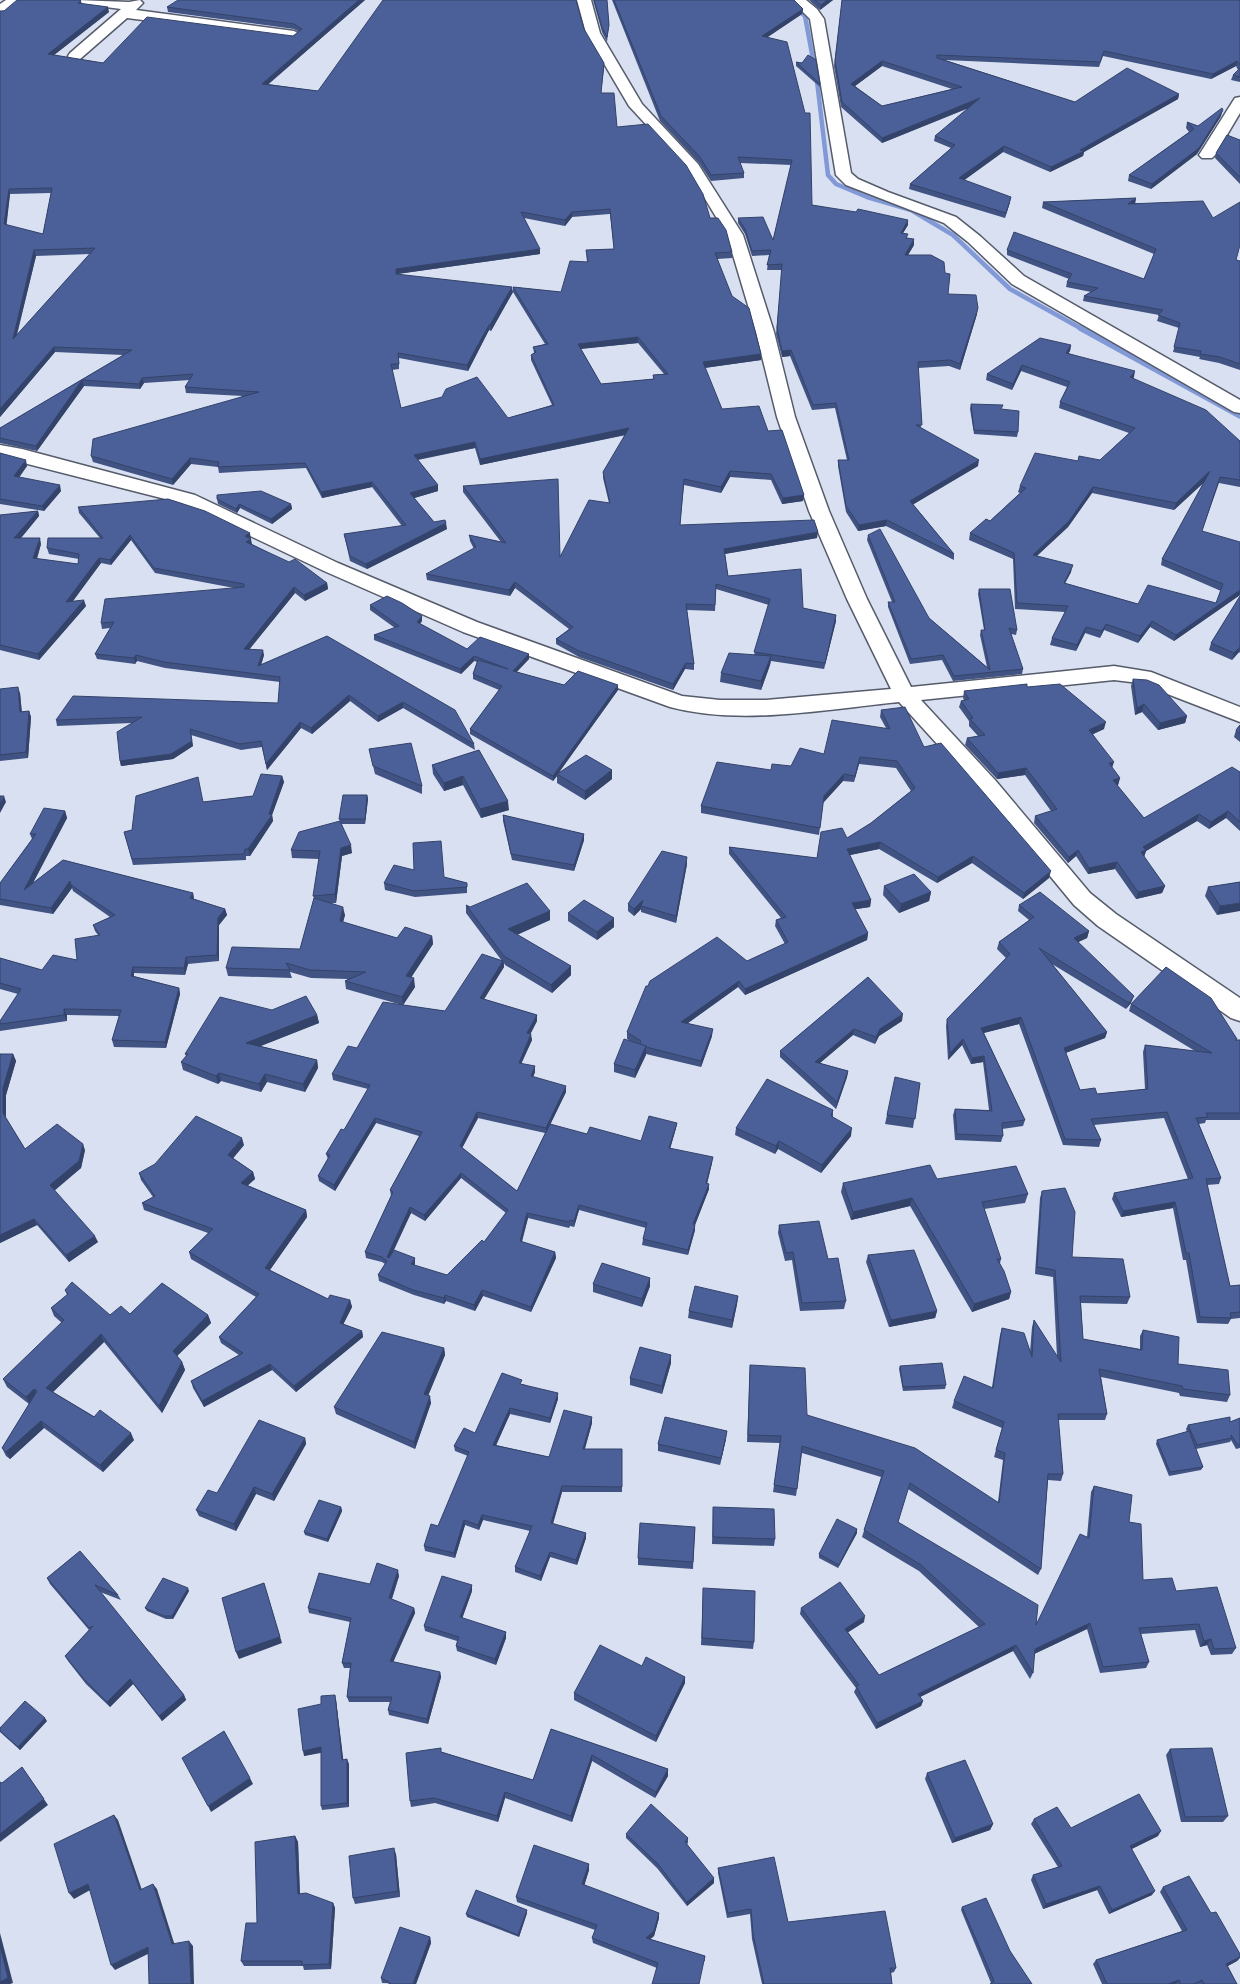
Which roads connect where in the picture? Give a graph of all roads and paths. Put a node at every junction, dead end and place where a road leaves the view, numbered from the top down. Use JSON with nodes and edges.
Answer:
{"nodes":[{"id":1,"x":14,"y":0,"type":"edge"},
{"id":2,"x":83,"y":0,"type":"edge"},
{"id":3,"x":584,"y":0,"type":"edge"},
{"id":4,"x":798,"y":0,"type":"edge"},
{"id":5,"x":132,"y":7,"type":"edge"},
{"id":6,"x":0,"y":11,"type":"edge"},
{"id":7,"x":294,"y":35,"type":"edge"},
{"id":8,"x":75,"y":56,"type":"edge"},
{"id":9,"x":1240,"y":101,"type":"edge"},
{"id":10,"x":1207,"y":155,"type":"dead end"},
{"id":11,"x":1240,"y":408,"type":"edge"},
{"id":12,"x":0,"y":452,"type":"edge"},
{"id":13,"x":904,"y":694,"type":"junction"},
{"id":14,"x":1240,"y":714,"type":"edge"},
{"id":15,"x":1240,"y":1011,"type":"edge"}],
"edges":[{"from":1,"to":6,"type":"street"},
{"from":2,"to":5,"type":"street"},
{"from":3,"to":13,"type":"street"},
{"from":4,"to":11,"type":"street"},
{"from":5,"to":7,"type":"street"},
{"from":5,"to":8,"type":"street"},
{"from":9,"to":10,"type":"street"},
{"from":12,"to":13,"type":"street"},
{"from":13,"to":14,"type":"street"},
{"from":13,"to":15,"type":"street"}]}
